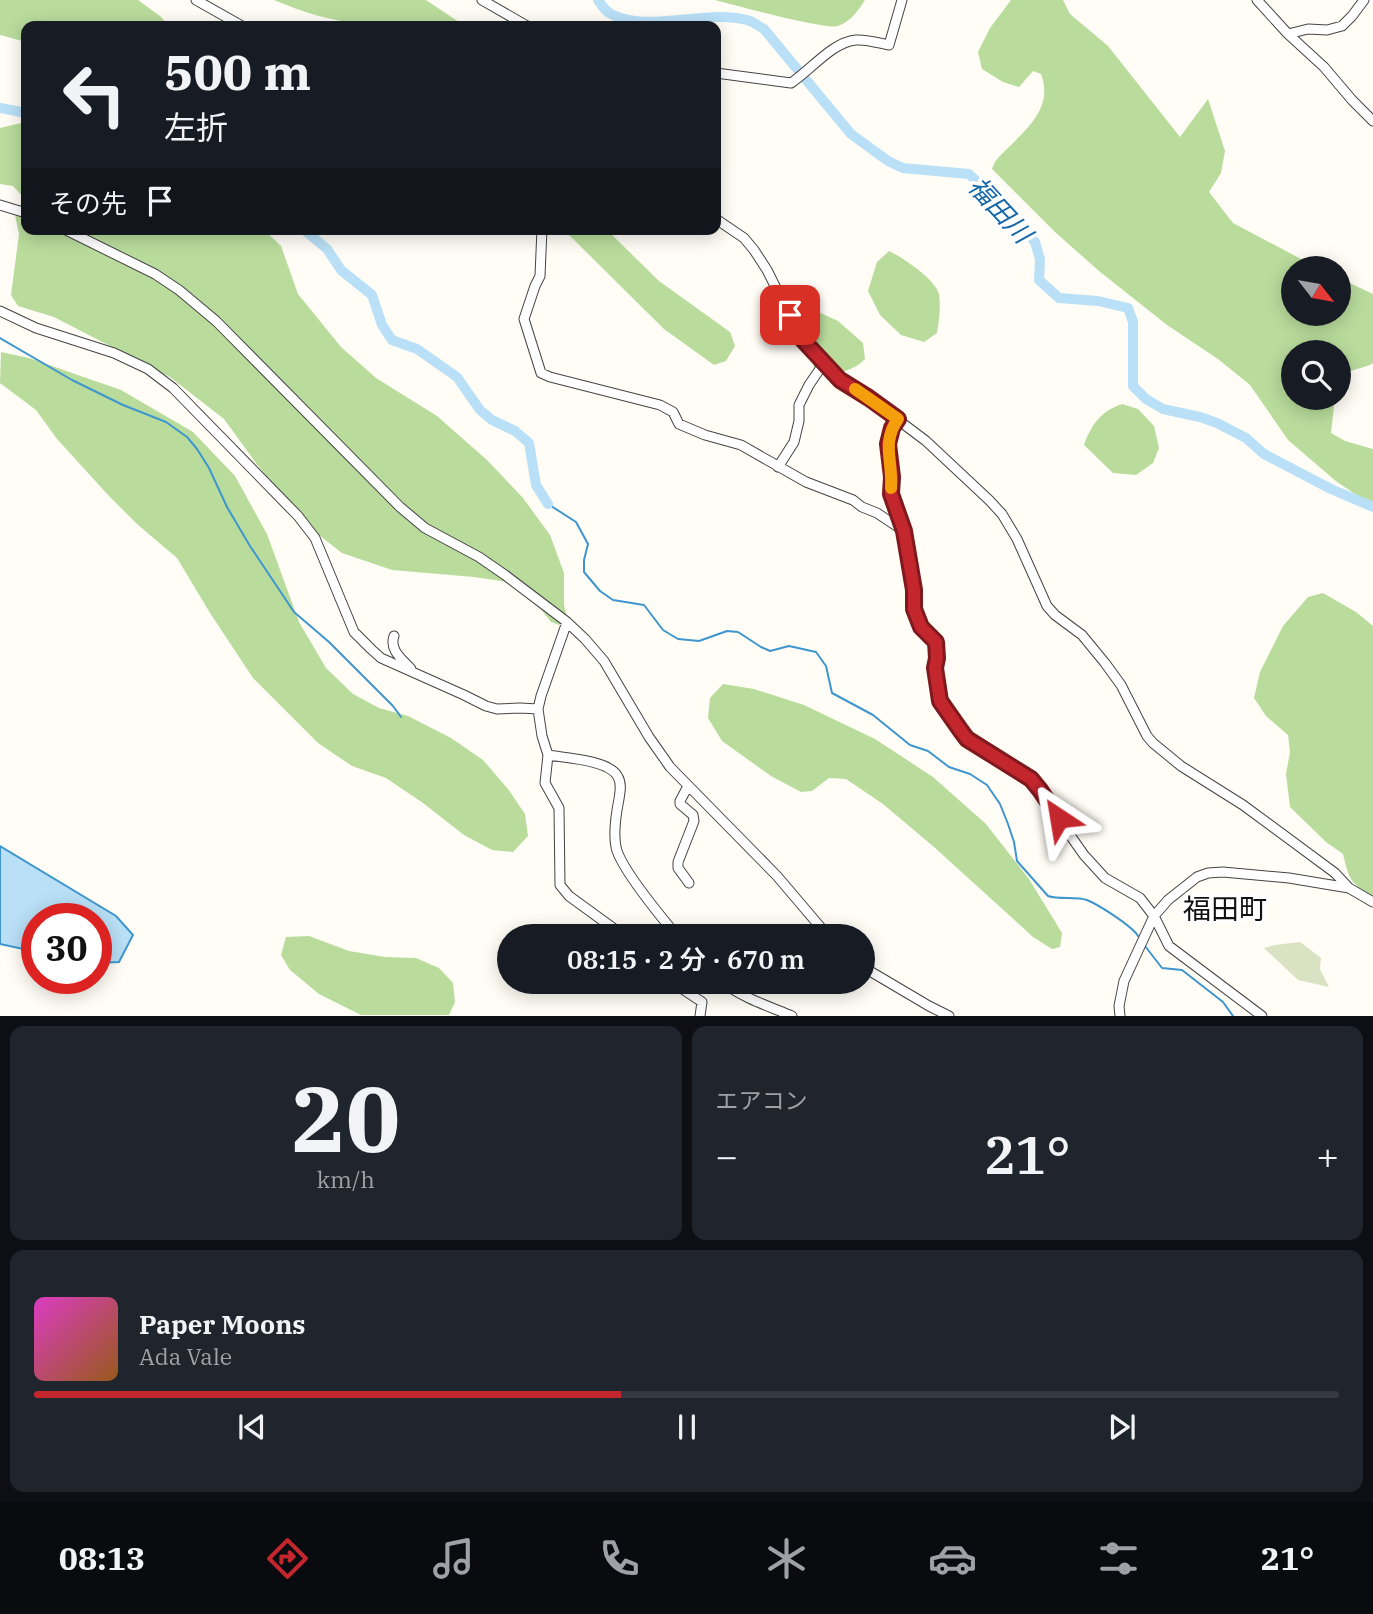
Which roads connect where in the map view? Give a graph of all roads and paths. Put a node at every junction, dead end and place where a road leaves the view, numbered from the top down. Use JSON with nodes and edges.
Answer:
{"nodes":[{"id":1,"x":196,"y":0,"type":"edge"},
{"id":2,"x":482,"y":0,"type":"edge"},
{"id":3,"x":902,"y":0,"type":"edge"},
{"id":4,"x":1257,"y":0,"type":"edge"},
{"id":5,"x":1364,"y":0,"type":"edge"},
{"id":6,"x":233,"y":21,"type":"edge"},
{"id":7,"x":518,"y":21,"type":"edge"},
{"id":8,"x":1288,"y":34,"type":"junction"},
{"id":9,"x":721,"y":74,"type":"edge"},
{"id":10,"x":1373,"y":121,"type":"edge"},
{"id":11,"x":0,"y":205,"type":"edge"},
{"id":12,"x":21,"y":211,"type":"edge"},
{"id":13,"x":721,"y":222,"type":"edge"},
{"id":14,"x":76,"y":235,"type":"edge"},
{"id":15,"x":542,"y":235,"type":"edge"},
{"id":16,"x":0,"y":311,"type":"edge"},
{"id":17,"x":824,"y":363,"type":"junction"},
{"id":18,"x":898,"y":419,"type":"junction"},
{"id":19,"x":778,"y":467,"type":"junction"},
{"id":20,"x":904,"y":531,"type":"junction"},
{"id":21,"x":567,"y":622,"type":"junction"},
{"id":22,"x":394,"y":636,"type":"dead end"},
{"id":23,"x":414,"y":673,"type":"junction"},
{"id":24,"x":538,"y":709,"type":"junction"},
{"id":25,"x":548,"y":755,"type":"junction"},
{"id":26,"x":688,"y":786,"type":"junction"},
{"id":27,"x":689,"y":883,"type":"dead end"},
{"id":28,"x":1349,"y":888,"type":"junction"},
{"id":29,"x":1373,"y":902,"type":"edge"},
{"id":30,"x":1154,"y":916,"type":"junction"},
{"id":31,"x":608,"y":924,"type":"edge"},
{"id":32,"x":667,"y":924,"type":"edge"},
{"id":33,"x":818,"y":924,"type":"edge"},
{"id":34,"x":875,"y":974,"type":"edge"},
{"id":35,"x":690,"y":994,"type":"edge"},
{"id":36,"x":741,"y":994,"type":"edge"},
{"id":37,"x":700,"y":1016,"type":"edge"},
{"id":38,"x":792,"y":1016,"type":"edge"},
{"id":39,"x":948,"y":1016,"type":"edge"},
{"id":40,"x":1120,"y":1016,"type":"edge"},
{"id":41,"x":1262,"y":1016,"type":"edge"}],
"edges":[{"from":1,"to":6,"type":"street"},
{"from":2,"to":7,"type":"street"},
{"from":3,"to":9,"type":"street"},
{"from":4,"to":8,"type":"street"},
{"from":5,"to":8,"type":"street"},
{"from":8,"to":10,"type":"street"},
{"from":11,"to":12,"type":"street"},
{"from":13,"to":17,"type":"street"},
{"from":14,"to":21,"type":"street"},
{"from":15,"to":19,"type":"street"},
{"from":16,"to":23,"type":"street"},
{"from":17,"to":18,"type":"street"},
{"from":17,"to":19,"type":"street"},
{"from":18,"to":20,"type":"street"},
{"from":18,"to":28,"type":"street"},
{"from":19,"to":20,"type":"street"},
{"from":20,"to":30,"type":"street"},
{"from":21,"to":24,"type":"street"},
{"from":21,"to":26,"type":"street"},
{"from":22,"to":23,"type":"street"},
{"from":23,"to":24,"type":"street"},
{"from":24,"to":25,"type":"street"},
{"from":25,"to":31,"type":"street"},
{"from":25,"to":32,"type":"street"},
{"from":26,"to":27,"type":"street"},
{"from":26,"to":33,"type":"street"},
{"from":28,"to":29,"type":"street"},
{"from":28,"to":30,"type":"street"},
{"from":30,"to":40,"type":"street"},
{"from":30,"to":41,"type":"street"},
{"from":34,"to":39,"type":"street"},
{"from":35,"to":37,"type":"street"},
{"from":36,"to":38,"type":"street"}]}
